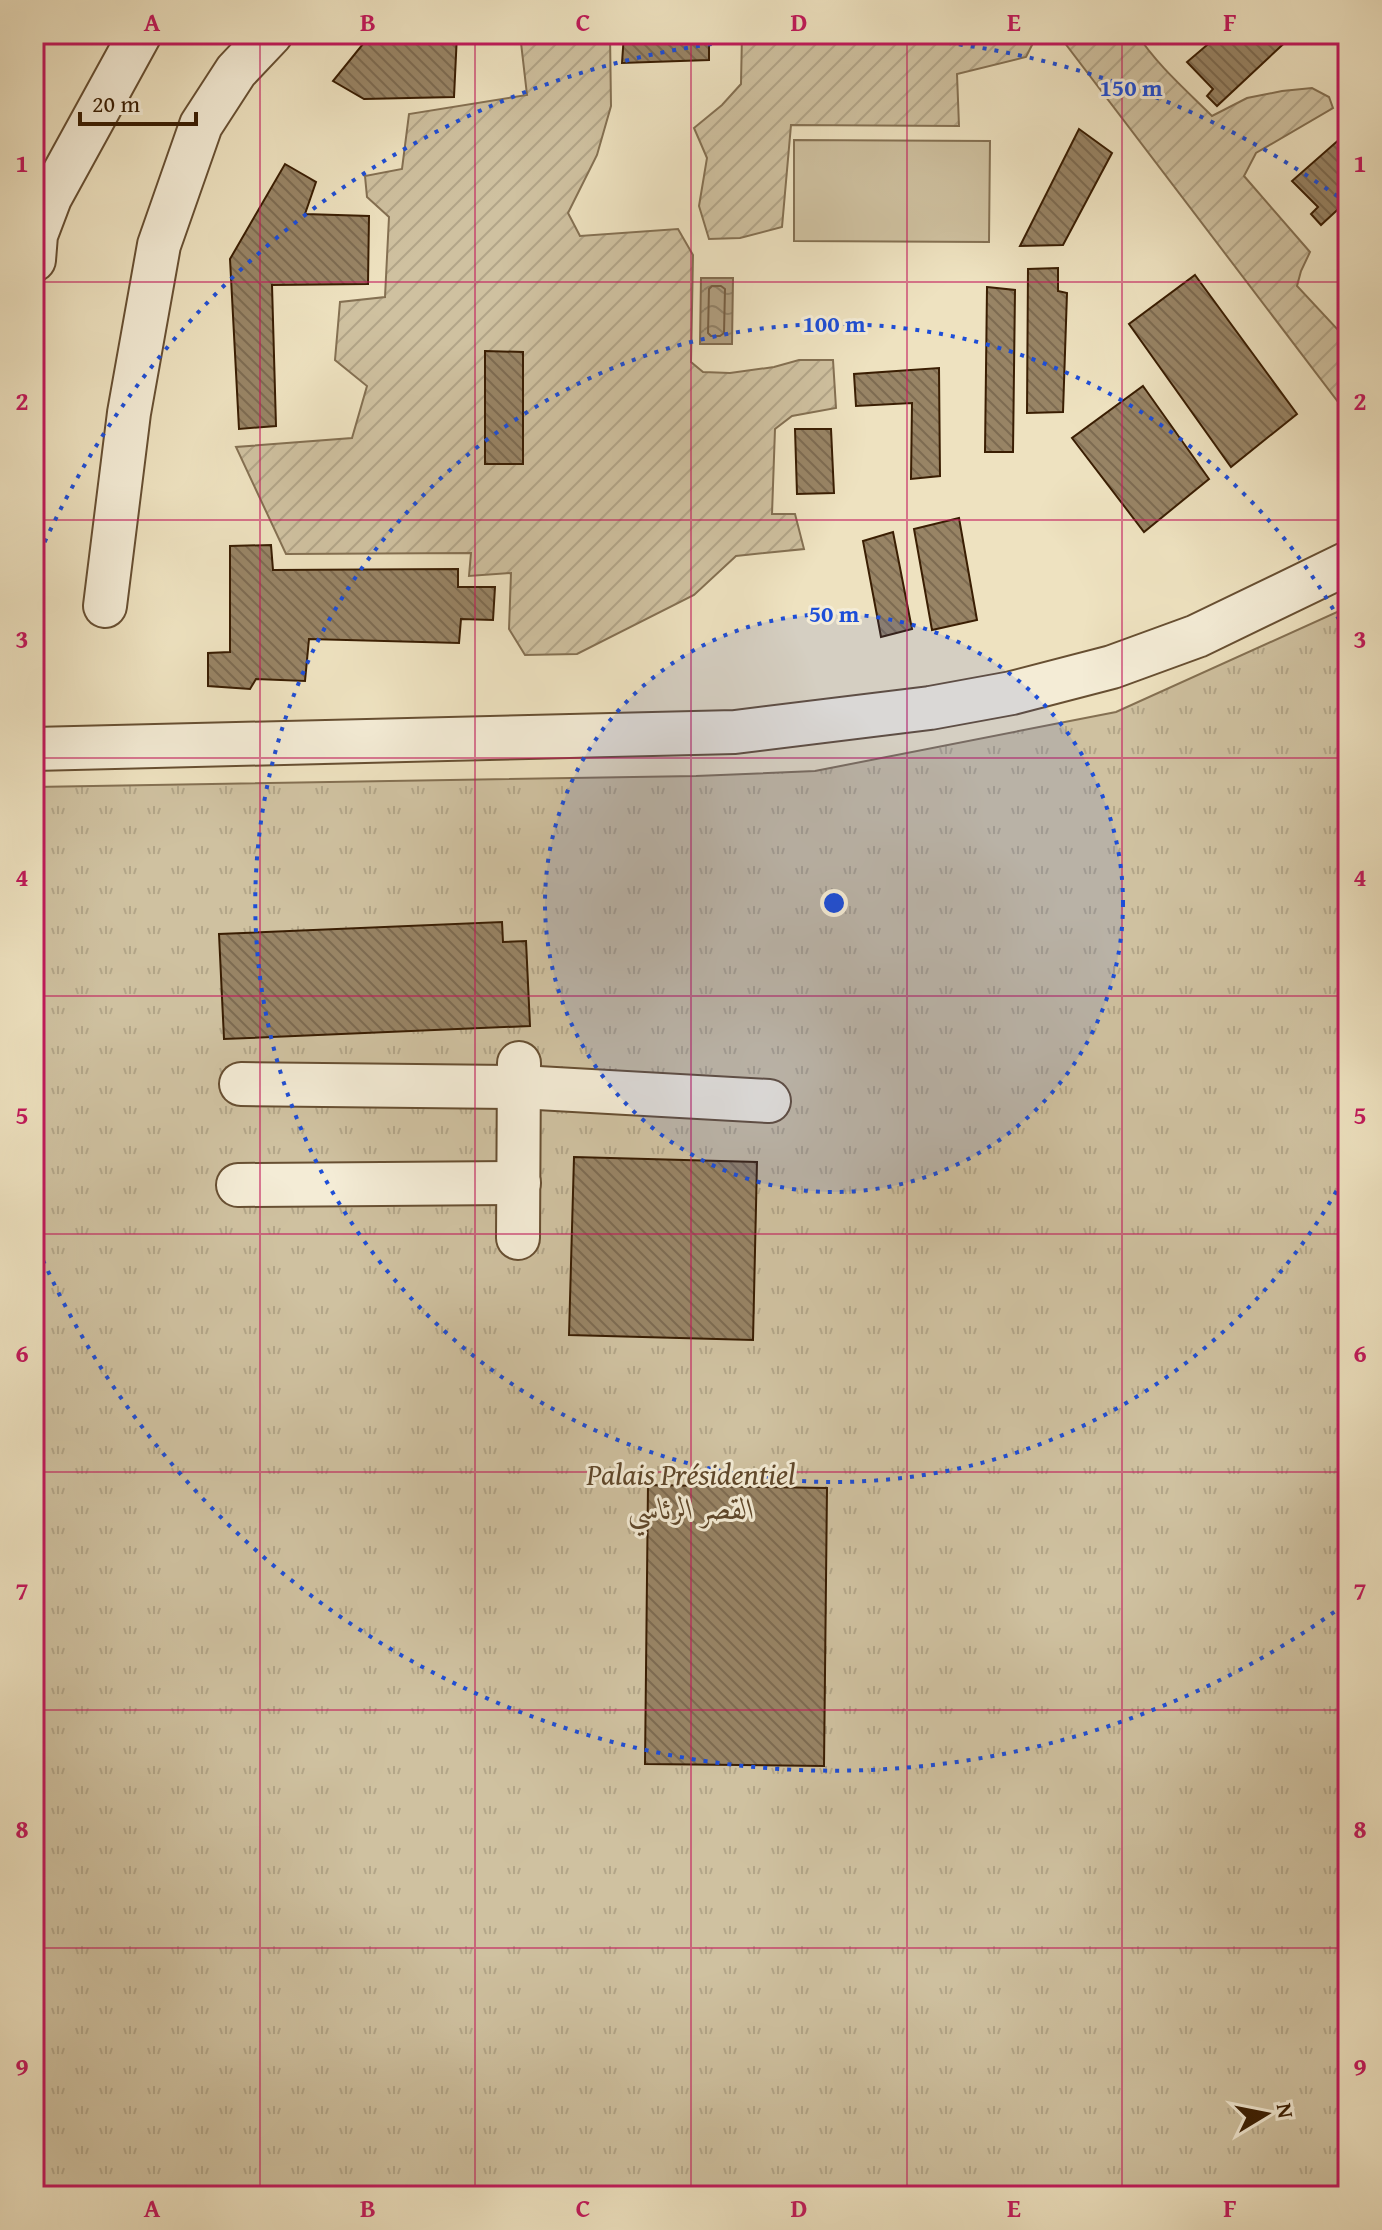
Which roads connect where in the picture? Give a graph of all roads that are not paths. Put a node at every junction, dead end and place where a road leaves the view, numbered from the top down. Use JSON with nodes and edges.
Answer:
{"nodes":[{"id":1,"x":140,"y":34,"type":"edge"},
{"id":2,"x":271,"y":34,"type":"edge"},
{"id":3,"x":35,"y":243,"type":"edge"},
{"id":4,"x":1348,"y":563,"type":"edge"},
{"id":5,"x":105,"y":606,"type":"dead end"},
{"id":6,"x":34,"y":749,"type":"edge"},
{"id":7,"x":520,"y":1075,"type":"junction"},
{"id":8,"x":241,"y":1084,"type":"dead end"},
{"id":9,"x":769,"y":1101,"type":"dead end"},
{"id":10,"x":519,"y":1183,"type":"junction"},
{"id":11,"x":238,"y":1185,"type":"dead end"},
{"id":12,"x":518,"y":1238,"type":"dead end"}],
"edges":[{"from":1,"to":3,"type":"street"},
{"from":2,"to":5,"type":"street"},
{"from":4,"to":6,"type":"street"},
{"from":7,"to":8,"type":"street"},
{"from":7,"to":9,"type":"street"},
{"from":7,"to":10,"type":"street"},
{"from":10,"to":11,"type":"street"},
{"from":10,"to":12,"type":"street"}]}
